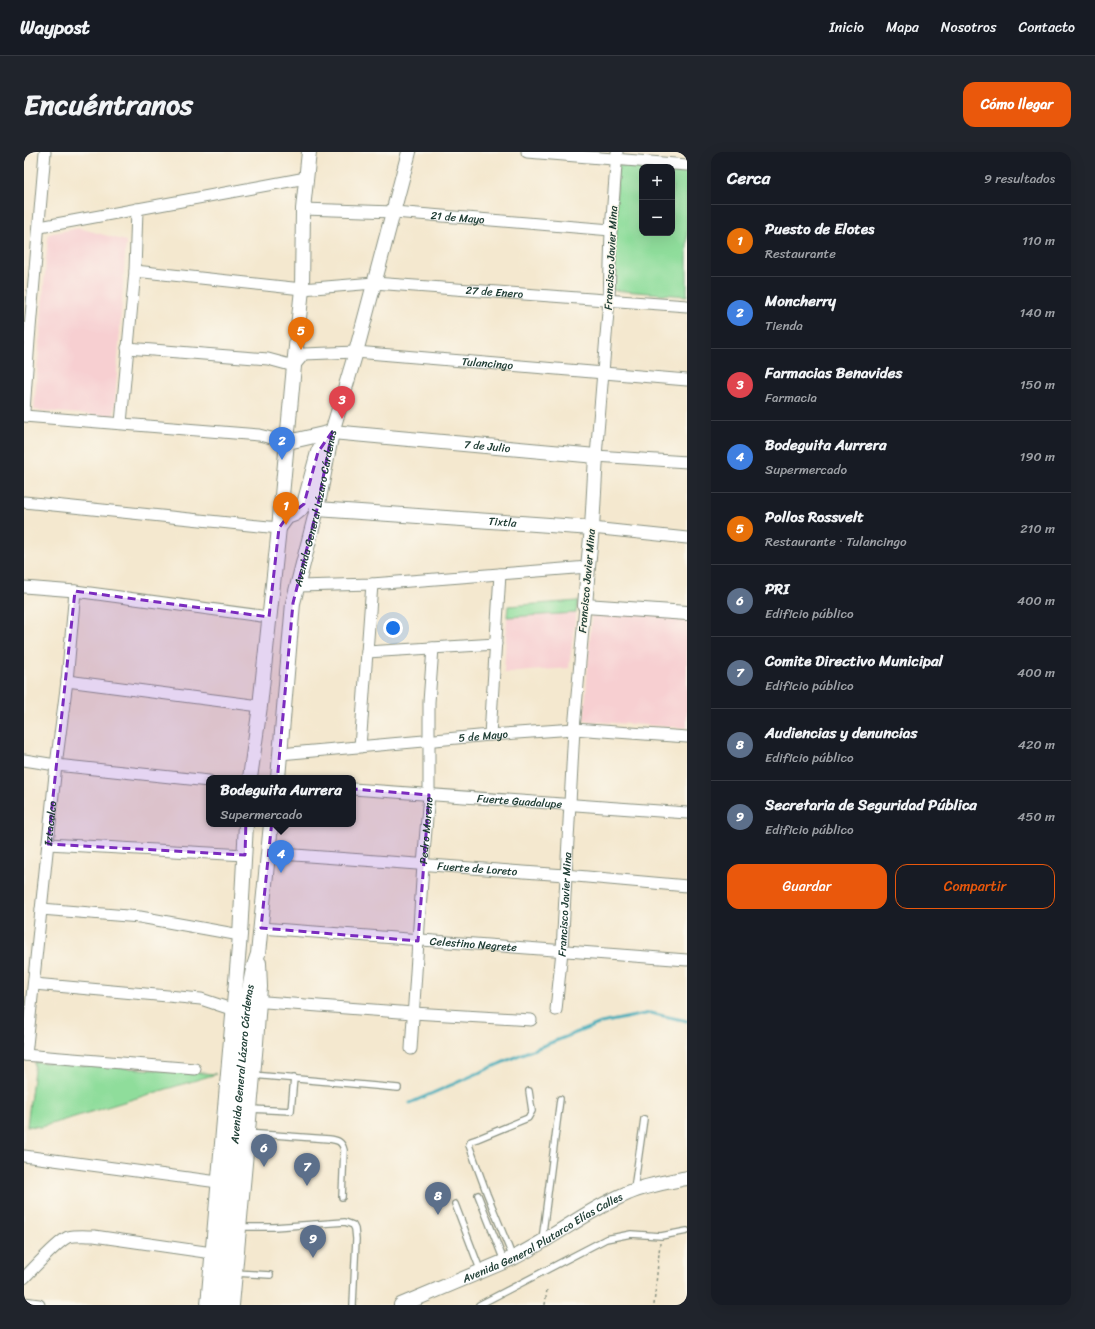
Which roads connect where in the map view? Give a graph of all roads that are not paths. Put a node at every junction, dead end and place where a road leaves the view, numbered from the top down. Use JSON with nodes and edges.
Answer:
{"nodes":[{"id":1,"x":45,"y":152,"type":"edge"},
{"id":2,"x":309,"y":152,"type":"edge"},
{"id":3,"x":409,"y":152,"type":"edge"},
{"id":4,"x":527,"y":152,"type":"edge"},
{"id":5,"x":616,"y":155,"type":"edge"},
{"id":6,"x":687,"y":165,"type":"edge"},
{"id":7,"x":306,"y":178,"type":"junction"},
{"id":8,"x":137,"y":209,"type":"junction"},
{"id":9,"x":303,"y":209,"type":"junction"},
{"id":10,"x":394,"y":212,"type":"junction"},
{"id":11,"x":40,"y":227,"type":"junction"},
{"id":12,"x":611,"y":230,"type":"junction"},
{"id":13,"x":135,"y":271,"type":"junction"},
{"id":14,"x":374,"y":283,"type":"junction"},
{"id":15,"x":302,"y":288,"type":"junction"},
{"id":16,"x":609,"y":300,"type":"junction"},
{"id":17,"x":687,"y":306,"type":"edge"},
{"id":18,"x":26,"y":340,"type":"edge"},
{"id":19,"x":127,"y":348,"type":"junction"},
{"id":20,"x":356,"y":352,"type":"junction"},
{"id":21,"x":294,"y":366,"type":"junction"},
{"id":22,"x":604,"y":373,"type":"junction"},
{"id":23,"x":687,"y":380,"type":"edge"},
{"id":24,"x":24,"y":411,"type":"edge"},
{"id":25,"x":24,"y":416,"type":"edge"},
{"id":26,"x":121,"y":423,"type":"junction"},
{"id":27,"x":332,"y":432,"type":"junction"},
{"id":28,"x":288,"y":442,"type":"junction"},
{"id":29,"x":596,"y":456,"type":"junction"},
{"id":30,"x":687,"y":462,"type":"edge"},
{"id":31,"x":24,"y":502,"type":"edge"},
{"id":32,"x":317,"y":510,"type":"junction"},
{"id":33,"x":279,"y":528,"type":"junction"},
{"id":34,"x":592,"y":528,"type":"junction"},
{"id":35,"x":687,"y":538,"type":"edge"},
{"id":36,"x":588,"y":567,"type":"junction"},
{"id":37,"x":500,"y":574,"type":"junction"},
{"id":38,"x":372,"y":584,"type":"junction"},
{"id":39,"x":298,"y":586,"type":"junction"},
{"id":40,"x":24,"y":587,"type":"edge"},
{"id":41,"x":75,"y":591,"type":"junction"},
{"id":42,"x":585,"y":606,"type":"junction"},
{"id":43,"x":687,"y":613,"type":"edge"},
{"id":44,"x":269,"y":617,"type":"junction"},
{"id":45,"x":496,"y":644,"type":"junction"},
{"id":46,"x":433,"y":648,"type":"junction"},
{"id":47,"x":367,"y":652,"type":"junction"},
{"id":48,"x":67,"y":681,"type":"junction"},
{"id":49,"x":260,"y":706,"type":"junction"},
{"id":50,"x":574,"y":729,"type":"junction"},
{"id":51,"x":490,"y":735,"type":"junction"},
{"id":52,"x":687,"y":737,"type":"edge"},
{"id":53,"x":430,"y":741,"type":"junction"},
{"id":54,"x":360,"y":747,"type":"junction"},
{"id":55,"x":280,"y":754,"type":"junction"},
{"id":56,"x":24,"y":760,"type":"edge"},
{"id":57,"x":56,"y":765,"type":"junction"},
{"id":58,"x":250,"y":775,"type":"edge"},
{"id":59,"x":278,"y":775,"type":"edge"},
{"id":60,"x":206,"y":781,"type":"edge"},
{"id":61,"x":356,"y":789,"type":"edge"},
{"id":62,"x":429,"y":795,"type":"junction"},
{"id":63,"x":569,"y":805,"type":"junction"},
{"id":64,"x":687,"y":814,"type":"edge"},
{"id":65,"x":246,"y":827,"type":"edge"},
{"id":66,"x":271,"y":827,"type":"edge"},
{"id":67,"x":48,"y":844,"type":"junction"},
{"id":68,"x":268,"y":853,"type":"junction"},
{"id":69,"x":245,"y":855,"type":"junction"},
{"id":70,"x":423,"y":865,"type":"junction"},
{"id":71,"x":565,"y":875,"type":"junction"},
{"id":72,"x":687,"y":886,"type":"edge"},
{"id":73,"x":242,"y":896,"type":"junction"},
{"id":74,"x":264,"y":898,"type":"junction"},
{"id":75,"x":41,"y":909,"type":"junction"},
{"id":76,"x":261,"y":928,"type":"junction"},
{"id":77,"x":240,"y":935,"type":"junction"},
{"id":78,"x":418,"y":941,"type":"junction"},
{"id":79,"x":562,"y":951,"type":"junction"},
{"id":80,"x":687,"y":960,"type":"edge"},
{"id":81,"x":34,"y":984,"type":"junction"},
{"id":82,"x":253,"y":1001,"type":"junction"},
{"id":83,"x":234,"y":1010,"type":"junction"},
{"id":84,"x":556,"y":1010,"type":"dead end"},
{"id":85,"x":413,"y":1013,"type":"junction"},
{"id":86,"x":531,"y":1020,"type":"dead end"},
{"id":87,"x":411,"y":1049,"type":"dead end"},
{"id":88,"x":25,"y":1055,"type":"edge"},
{"id":89,"x":195,"y":1069,"type":"dead end"},
{"id":90,"x":253,"y":1075,"type":"junction"},
{"id":91,"x":294,"y":1078,"type":"junction"},
{"id":92,"x":398,"y":1088,"type":"dead end"},
{"id":93,"x":529,"y":1091,"type":"dead end"},
{"id":94,"x":560,"y":1099,"type":"dead end"},
{"id":95,"x":249,"y":1109,"type":"junction"},
{"id":96,"x":644,"y":1120,"type":"dead end"},
{"id":97,"x":247,"y":1133,"type":"junction"},
{"id":98,"x":245,"y":1155,"type":"junction"},
{"id":99,"x":24,"y":1156,"type":"edge"},
{"id":100,"x":232,"y":1168,"type":"junction"},
{"id":101,"x":687,"y":1178,"type":"edge"},
{"id":102,"x":218,"y":1182,"type":"junction"},
{"id":103,"x":633,"y":1191,"type":"junction"},
{"id":104,"x":478,"y":1195,"type":"dead end"},
{"id":105,"x":342,"y":1197,"type":"dead end"},
{"id":106,"x":455,"y":1204,"type":"dead end"},
{"id":107,"x":239,"y":1227,"type":"junction"},
{"id":108,"x":687,"y":1231,"type":"edge"},
{"id":109,"x":238,"y":1241,"type":"junction"},
{"id":110,"x":542,"y":1242,"type":"junction"},
{"id":111,"x":218,"y":1256,"type":"junction"},
{"id":112,"x":509,"y":1260,"type":"junction"},
{"id":113,"x":482,"y":1272,"type":"junction"},
{"id":114,"x":235,"y":1273,"type":"junction"},
{"id":115,"x":270,"y":1275,"type":"dead end"},
{"id":116,"x":24,"y":1278,"type":"edge"},
{"id":117,"x":24,"y":1303,"type":"edge"},
{"id":118,"x":40,"y":1305,"type":"edge"},
{"id":119,"x":208,"y":1305,"type":"edge"},
{"id":120,"x":220,"y":1305,"type":"edge"},
{"id":121,"x":232,"y":1305,"type":"edge"},
{"id":122,"x":353,"y":1305,"type":"edge"},
{"id":123,"x":401,"y":1305,"type":"edge"},
{"id":124,"x":479,"y":1305,"type":"edge"}],
"edges":[{"from":1,"to":11,"type":"street"},
{"from":2,"to":7,"type":"street"},
{"from":3,"to":10,"type":"street","name":"Avenida General Lázaro Cárdenas"},
{"from":4,"to":5,"type":"street"},
{"from":5,"to":6,"type":"street"},
{"from":5,"to":12,"type":"street","name":"Francisco Javier Mina"},
{"from":7,"to":8,"type":"street"},
{"from":7,"to":9,"type":"street"},
{"from":8,"to":11,"type":"street"},
{"from":8,"to":13,"type":"street"},
{"from":9,"to":10,"type":"street","name":"21 de Mayo"},
{"from":9,"to":15,"type":"street"},
{"from":10,"to":12,"type":"street","name":"21 de Mayo"},
{"from":10,"to":14,"type":"street","name":"Avenida General Lázaro Cárdenas"},
{"from":11,"to":18,"type":"street"},
{"from":12,"to":16,"type":"street","name":"Francisco Javier Mina"},
{"from":13,"to":15,"type":"street","name":"27 de Enero"},
{"from":13,"to":19,"type":"street"},
{"from":14,"to":15,"type":"street","name":"27 de Enero"},
{"from":14,"to":16,"type":"street","name":"27 de Enero"},
{"from":14,"to":20,"type":"street","name":"Avenida General Lázaro Cárdenas"},
{"from":15,"to":21,"type":"street"},
{"from":16,"to":17,"type":"street","name":"27 de Enero"},
{"from":16,"to":22,"type":"street","name":"Francisco Javier Mina"},
{"from":18,"to":24,"type":"street"},
{"from":19,"to":21,"type":"street"},
{"from":19,"to":26,"type":"street"},
{"from":20,"to":21,"type":"street","name":"Tulancingo"},
{"from":20,"to":22,"type":"street","name":"Tulancingo"},
{"from":20,"to":27,"type":"street","name":"Avenida General Lázaro Cárdenas"},
{"from":21,"to":28,"type":"street"},
{"from":22,"to":23,"type":"street","name":"Tulancingo"},
{"from":22,"to":29,"type":"street","name":"Francisco Javier Mina"},
{"from":25,"to":26,"type":"street"},
{"from":26,"to":28,"type":"street"},
{"from":27,"to":28,"type":"street","name":"7 de Julio"},
{"from":27,"to":29,"type":"street","name":"7 de Julio"},
{"from":27,"to":32,"type":"street","name":"Avenida General Lázaro Cárdenas"},
{"from":27,"to":33,"type":"street"},
{"from":28,"to":33,"type":"street"},
{"from":29,"to":30,"type":"street","name":"7 de Julio"},
{"from":29,"to":34,"type":"street","name":"Francisco Javier Mina"},
{"from":31,"to":33,"type":"street"},
{"from":32,"to":34,"type":"street","name":"Tixtla"},
{"from":32,"to":39,"type":"street","name":"Avenida General Lázaro Cárdenas"},
{"from":33,"to":44,"type":"street"},
{"from":34,"to":35,"type":"street","name":"Tixtla"},
{"from":34,"to":36,"type":"street","name":"Francisco Javier Mina"},
{"from":36,"to":37,"type":"street"},
{"from":36,"to":42,"type":"street","name":"Francisco Javier Mina"},
{"from":37,"to":38,"type":"street"},
{"from":37,"to":45,"type":"street"},
{"from":38,"to":39,"type":"street"},
{"from":38,"to":47,"type":"street"},
{"from":39,"to":55,"type":"street","name":"Avenida General Lázaro Cárdenas"},
{"from":40,"to":41,"type":"street"},
{"from":41,"to":44,"type":"street"},
{"from":41,"to":48,"type":"street","name":"Iztacalco"},
{"from":42,"to":43,"type":"street"},
{"from":42,"to":50,"type":"street","name":"Francisco Javier Mina"},
{"from":44,"to":49,"type":"street"},
{"from":45,"to":46,"type":"street"},
{"from":45,"to":51,"type":"street"},
{"from":46,"to":47,"type":"street"},
{"from":46,"to":53,"type":"street","name":"Pedro Moreno"},
{"from":47,"to":54,"type":"street"},
{"from":48,"to":49,"type":"street"},
{"from":48,"to":57,"type":"street","name":"Iztacalco"},
{"from":49,"to":58,"type":"street"},
{"from":50,"to":51,"type":"street","name":"5 de Mayo"},
{"from":50,"to":52,"type":"street","name":"5 de Mayo"},
{"from":50,"to":63,"type":"street","name":"Francisco Javier Mina"},
{"from":51,"to":53,"type":"street","name":"5 de Mayo"},
{"from":53,"to":54,"type":"street","name":"5 de Mayo"},
{"from":53,"to":62,"type":"street","name":"Pedro Moreno"},
{"from":54,"to":55,"type":"street","name":"5 de Mayo"},
{"from":55,"to":59,"type":"street","name":"Avenida General Lázaro Cárdenas"},
{"from":56,"to":57,"type":"street"},
{"from":57,"to":60,"type":"street"},
{"from":57,"to":67,"type":"street","name":"Iztacalco"},
{"from":61,"to":62,"type":"street","name":"Fuerte Guadalupe"},
{"from":62,"to":63,"type":"street","name":"Fuerte Guadalupe"},
{"from":62,"to":70,"type":"street","name":"Pedro Moreno"},
{"from":63,"to":64,"type":"street","name":"Fuerte Guadalupe"},
{"from":63,"to":71,"type":"street","name":"Francisco Javier Mina"},
{"from":65,"to":69,"type":"street","name":"Avenida General Lázaro Cárdenas"},
{"from":66,"to":68,"type":"street"},
{"from":67,"to":69,"type":"street"},
{"from":67,"to":75,"type":"street","name":"Iztacalco"},
{"from":68,"to":70,"type":"street","name":"Fuerte de Loreto"},
{"from":68,"to":74,"type":"street"},
{"from":69,"to":73,"type":"street","name":"Avenida General Lázaro Cárdenas"},
{"from":70,"to":71,"type":"street","name":"Fuerte de Loreto"},
{"from":70,"to":78,"type":"street","name":"Pedro Moreno"},
{"from":71,"to":72,"type":"street","name":"Fuerte de Loreto"},
{"from":71,"to":79,"type":"street","name":"Francisco Javier Mina"},
{"from":73,"to":74,"type":"street"},
{"from":73,"to":77,"type":"street","name":"Avenida General Lázaro Cárdenas"},
{"from":74,"to":76,"type":"street"},
{"from":75,"to":77,"type":"street"},
{"from":75,"to":81,"type":"street","name":"Iztacalco"},
{"from":76,"to":78,"type":"street","name":"Celestino Negrete"},
{"from":76,"to":82,"type":"street"},
{"from":77,"to":83,"type":"street","name":"Avenida General Lázaro Cárdenas"},
{"from":78,"to":79,"type":"street","name":"Celestino Negrete"},
{"from":78,"to":85,"type":"street","name":"Pedro Moreno"},
{"from":79,"to":80,"type":"street","name":"Celestino Negrete"},
{"from":79,"to":84,"type":"street","name":"Francisco Javier Mina"},
{"from":81,"to":83,"type":"street"},
{"from":81,"to":88,"type":"street","name":"Iztacalco"},
{"from":82,"to":85,"type":"street"},
{"from":82,"to":90,"type":"street"},
{"from":82,"to":100,"type":"street","name":"Avenida General Lázaro Cárdenas"},
{"from":83,"to":102,"type":"street","name":"Avenida General Lázaro Cárdenas"},
{"from":85,"to":86,"type":"street"},
{"from":85,"to":87,"type":"street","name":"Pedro Moreno"},
{"from":88,"to":89,"type":"street"},
{"from":90,"to":91,"type":"lane"},
{"from":90,"to":95,"type":"street"},
{"from":91,"to":92,"type":"lane"},
{"from":91,"to":95,"type":"lane"},
{"from":93,"to":112,"type":"lane"},
{"from":94,"to":110,"type":"lane"},
{"from":95,"to":97,"type":"street"},
{"from":96,"to":103,"type":"lane"},
{"from":97,"to":98,"type":"street"},
{"from":97,"to":105,"type":"lane"},
{"from":98,"to":100,"type":"street"},
{"from":98,"to":107,"type":"street"},
{"from":99,"to":102,"type":"street"},
{"from":100,"to":111,"type":"street","name":"Avenida General Lázaro Cárdenas"},
{"from":101,"to":103,"type":"street","name":"Avenida General Plutarco Elías Calles"},
{"from":102,"to":111,"type":"street","name":"Avenida General Lázaro Cárdenas"},
{"from":103,"to":110,"type":"street","name":"Avenida General Plutarco Elías Calles"},
{"from":104,"to":112,"type":"lane"},
{"from":106,"to":113,"type":"lane"},
{"from":107,"to":109,"type":"street"},
{"from":107,"to":122,"type":"lane"},
{"from":108,"to":124,"type":"lane"},
{"from":109,"to":111,"type":"street"},
{"from":109,"to":114,"type":"street"},
{"from":110,"to":112,"type":"street","name":"Avenida General Plutarco Elías Calles"},
{"from":111,"to":116,"type":"street"},
{"from":111,"to":119,"type":"street","name":"Avenida General Lázaro Cárdenas"},
{"from":111,"to":120,"type":"street","name":"Avenida General Lázaro Cárdenas"},
{"from":112,"to":113,"type":"street","name":"Avenida General Plutarco Elías Calles"},
{"from":113,"to":123,"type":"street","name":"Avenida General Plutarco Elías Calles"},
{"from":114,"to":115,"type":"lane"},
{"from":114,"to":121,"type":"street"},
{"from":117,"to":118,"type":"street"}]}
